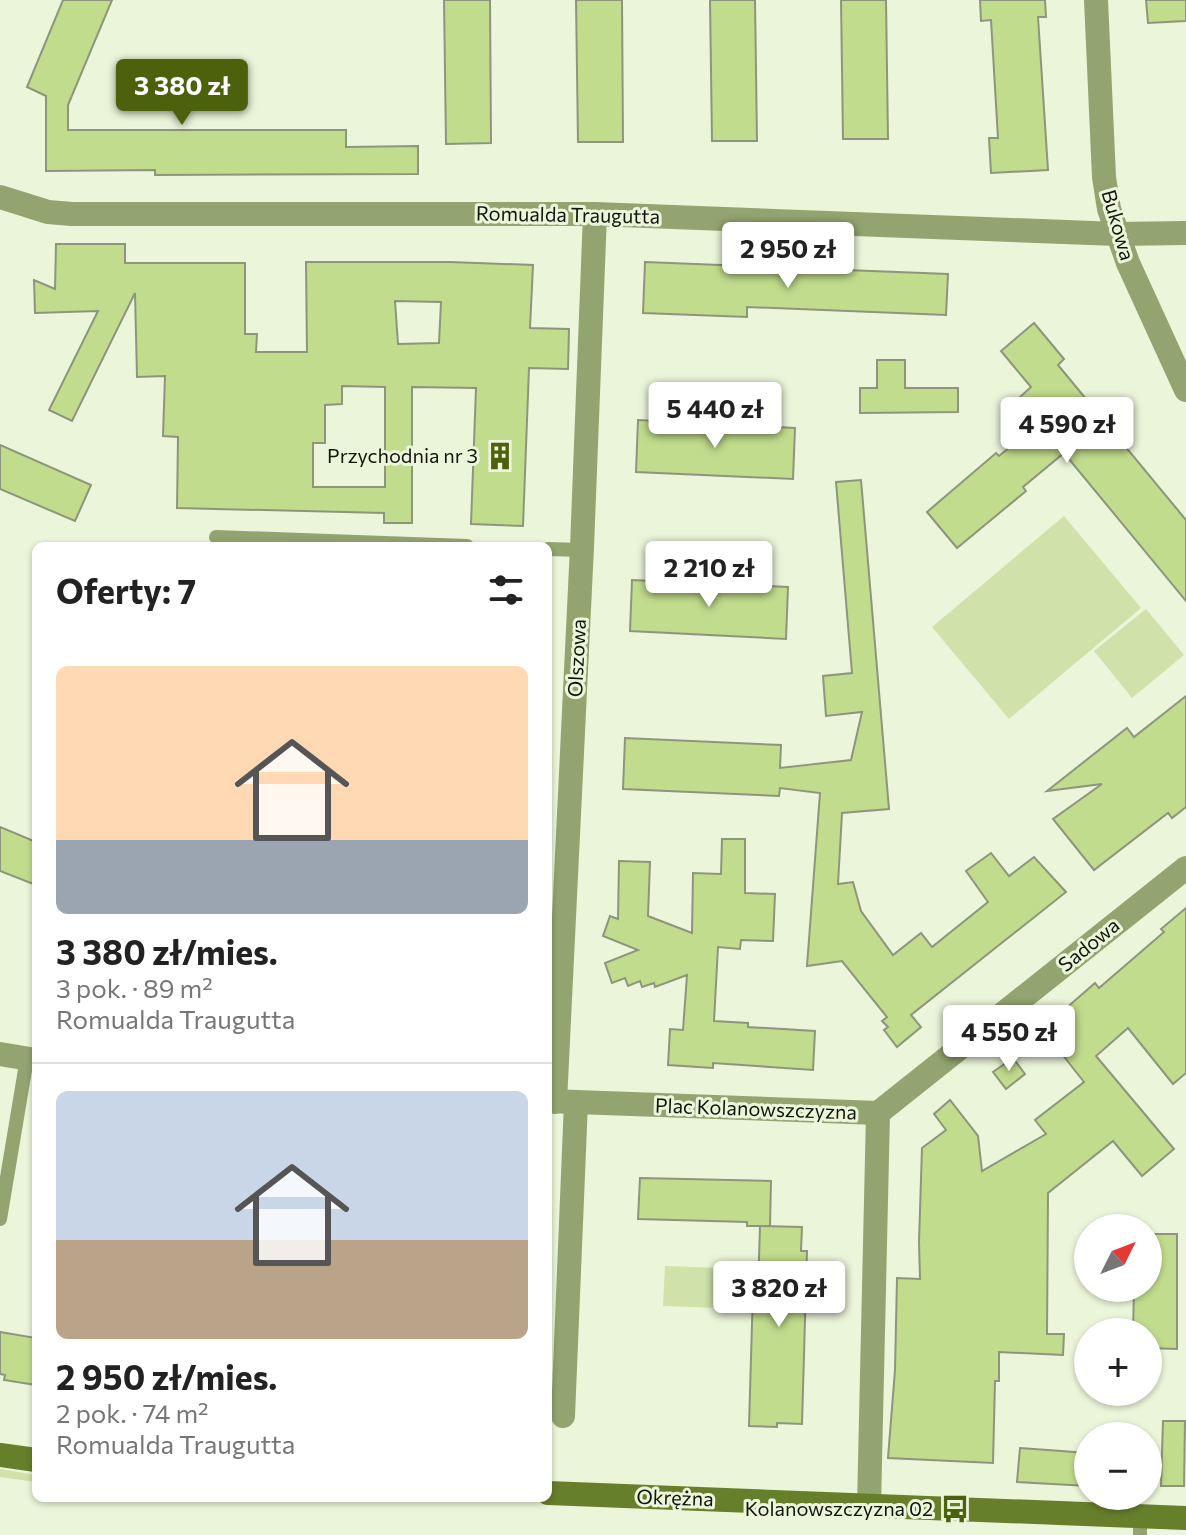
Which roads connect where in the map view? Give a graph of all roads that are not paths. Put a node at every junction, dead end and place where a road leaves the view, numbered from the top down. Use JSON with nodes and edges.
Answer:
{"nodes":[{"id":1,"x":1096,"y":0,"type":"edge"},
{"id":2,"x":0,"y":197,"type":"edge"},
{"id":3,"x":595,"y":214,"type":"junction"},
{"id":4,"x":1186,"y":233,"type":"edge"},
{"id":5,"x":1117,"y":234,"type":"junction"},
{"id":6,"x":1186,"y":390,"type":"edge"},
{"id":7,"x":216,"y":537,"type":"dead end"},
{"id":8,"x":355,"y":542,"type":"edge"},
{"id":9,"x":552,"y":549,"type":"edge"},
{"id":10,"x":582,"y":550,"type":"junction"},
{"id":11,"x":1186,"y":868,"type":"edge"},
{"id":12,"x":0,"y":1054,"type":"edge"},
{"id":13,"x":31,"y":1059,"type":"edge"},
{"id":14,"x":560,"y":1102,"type":"edge"},
{"id":15,"x":878,"y":1113,"type":"junction"},
{"id":16,"x":0,"y":1219,"type":"edge"},
{"id":17,"x":563,"y":1416,"type":"dead end"},
{"id":18,"x":0,"y":1455,"type":"edge"},
{"id":19,"x":32,"y":1459,"type":"edge"},
{"id":20,"x":552,"y":1493,"type":"edge"},
{"id":21,"x":869,"y":1506,"type":"junction"},
{"id":22,"x":1186,"y":1518,"type":"edge"},
{"id":23,"x":1140,"y":1526,"type":"edge"}],
"edges":[{"from":1,"to":5,"type":"street","name":"Bukowa"},
{"from":2,"to":3,"type":"street","name":"Romualda Traugutta"},
{"from":3,"to":5,"type":"street","name":"Romualda Traugutta"},
{"from":3,"to":10,"type":"street","name":"Olszowa"},
{"from":4,"to":5,"type":"street","name":"Romualda Traugutta"},
{"from":5,"to":6,"type":"street","name":"Bukowa"},
{"from":7,"to":8,"type":"lane"},
{"from":9,"to":10,"type":"lane"},
{"from":10,"to":14,"type":"street","name":"Olszowa"},
{"from":11,"to":15,"type":"street","name":"Sadowa"},
{"from":12,"to":13,"type":"street"},
{"from":13,"to":16,"type":"lane"},
{"from":14,"to":15,"type":"street","name":"Plac Kolanowszczyzna"},
{"from":14,"to":17,"type":"street"},
{"from":15,"to":21,"type":"street","name":"Plac Kolanowszczyzna"},
{"from":18,"to":19,"type":"street"},
{"from":20,"to":21,"type":"street","name":"Okrężna"},
{"from":21,"to":23,"type":"street","name":"Okrężna"},
{"from":22,"to":23,"type":"street","name":"Okrężna"}]}
